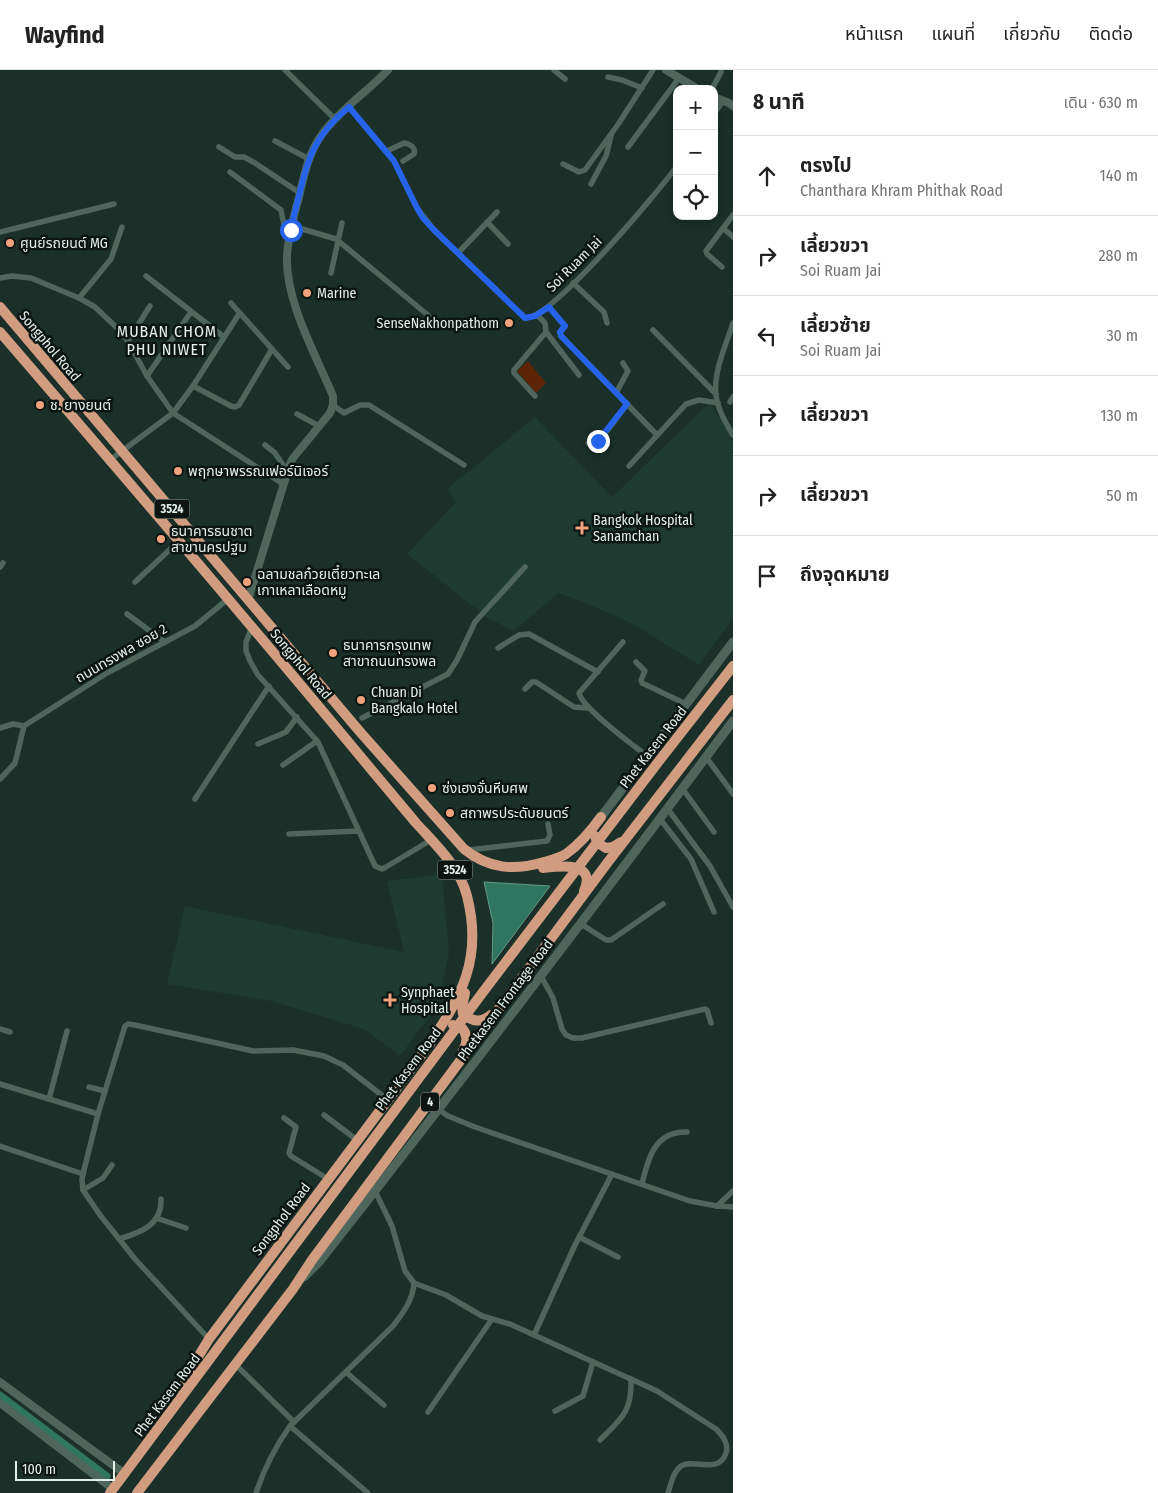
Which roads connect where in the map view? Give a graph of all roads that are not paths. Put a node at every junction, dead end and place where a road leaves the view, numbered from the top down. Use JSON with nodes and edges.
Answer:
{"nodes":[{"id":1,"x":285,"y":70,"type":"edge"},
{"id":2,"x":388,"y":70,"type":"edge"},
{"id":3,"x":554,"y":70,"type":"edge"},
{"id":4,"x":652,"y":70,"type":"edge"},
{"id":5,"x":666,"y":70,"type":"edge"},
{"id":6,"x":721,"y":72,"type":"dead end"},
{"id":7,"x":677,"y":74,"type":"edge"},
{"id":8,"x":608,"y":76,"type":"dead end"},
{"id":9,"x":566,"y":79,"type":"dead end"},
{"id":10,"x":692,"y":85,"type":"edge"},
{"id":11,"x":714,"y":85,"type":"edge"},
{"id":12,"x":642,"y":88,"type":"junction"},
{"id":13,"x":718,"y":98,"type":"edge"},
{"id":14,"x":730,"y":102,"type":"edge"},
{"id":15,"x":349,"y":107,"type":"junction"},
{"id":16,"x":718,"y":111,"type":"edge"},
{"id":17,"x":335,"y":119,"type":"junction"},
{"id":18,"x":611,"y":134,"type":"junction"},
{"id":19,"x":275,"y":141,"type":"dead end"},
{"id":20,"x":219,"y":147,"type":"dead end"},
{"id":21,"x":628,"y":147,"type":"dead end"},
{"id":22,"x":387,"y":151,"type":"junction"},
{"id":23,"x":309,"y":159,"type":"junction"},
{"id":24,"x":403,"y":161,"type":"dead end"},
{"id":25,"x":563,"y":164,"type":"dead end"},
{"id":26,"x":230,"y":172,"type":"dead end"},
{"id":27,"x":673,"y":172,"type":"edge"},
{"id":28,"x":592,"y":184,"type":"dead end"},
{"id":29,"x":300,"y":194,"type":"junction"},
{"id":30,"x":114,"y":204,"type":"dead end"},
{"id":31,"x":497,"y":212,"type":"dead end"},
{"id":32,"x":733,"y":215,"type":"edge"},
{"id":33,"x":488,"y":222,"type":"junction"},
{"id":34,"x":342,"y":223,"type":"dead end"},
{"id":35,"x":122,"y":227,"type":"dead end"},
{"id":36,"x":292,"y":228,"type":"junction"},
{"id":37,"x":723,"y":228,"type":"junction"},
{"id":38,"x":0,"y":232,"type":"edge"},
{"id":39,"x":733,"y":237,"type":"edge"},
{"id":40,"x":338,"y":240,"type":"junction"},
{"id":41,"x":508,"y":244,"type":"dead end"},
{"id":42,"x":458,"y":253,"type":"junction"},
{"id":43,"x":722,"y":267,"type":"dead end"},
{"id":44,"x":331,"y":273,"type":"dead end"},
{"id":45,"x":146,"y":276,"type":"dead end"},
{"id":46,"x":0,"y":278,"type":"edge"},
{"id":47,"x":573,"y":283,"type":"junction"},
{"id":48,"x":79,"y":298,"type":"junction"},
{"id":49,"x":231,"y":304,"type":"dead end"},
{"id":50,"x":150,"y":306,"type":"dead end"},
{"id":51,"x":0,"y":307,"type":"edge"},
{"id":52,"x":549,"y":307,"type":"junction"},
{"id":53,"x":191,"y":312,"type":"junction"},
{"id":54,"x":240,"y":314,"type":"junction"},
{"id":55,"x":537,"y":315,"type":"junction"},
{"id":56,"x":429,"y":316,"type":"dead end"},
{"id":57,"x":607,"y":323,"type":"dead end"},
{"id":58,"x":733,"y":323,"type":"edge"},
{"id":59,"x":653,"y":330,"type":"dead end"},
{"id":60,"x":0,"y":332,"type":"edge"},
{"id":61,"x":546,"y":332,"type":"junction"},
{"id":62,"x":224,"y":337,"type":"junction"},
{"id":63,"x":128,"y":342,"type":"junction"},
{"id":64,"x":272,"y":349,"type":"junction"},
{"id":65,"x":623,"y":363,"type":"dead end"},
{"id":66,"x":288,"y":367,"type":"dead end"},
{"id":67,"x":579,"y":375,"type":"dead end"},
{"id":68,"x":147,"y":376,"type":"junction"},
{"id":69,"x":193,"y":386,"type":"junction"},
{"id":70,"x":616,"y":393,"type":"junction"},
{"id":71,"x":716,"y":394,"type":"junction"},
{"id":72,"x":535,"y":396,"type":"dead end"},
{"id":73,"x":718,"y":403,"type":"junction"},
{"id":74,"x":627,"y":404,"type":"junction"},
{"id":75,"x":333,"y":405,"type":"junction"},
{"id":76,"x":173,"y":413,"type":"junction"},
{"id":77,"x":297,"y":414,"type":"dead end"},
{"id":78,"x":319,"y":426,"type":"junction"},
{"id":79,"x":657,"y":434,"type":"junction"},
{"id":80,"x":733,"y":435,"type":"edge"},
{"id":81,"x":588,"y":443,"type":"dead end"},
{"id":82,"x":265,"y":445,"type":"dead end"},
{"id":83,"x":122,"y":450,"type":"junction"},
{"id":84,"x":110,"y":460,"type":"junction"},
{"id":85,"x":464,"y":465,"type":"dead end"},
{"id":86,"x":629,"y":466,"type":"dead end"},
{"id":87,"x":288,"y":471,"type":"junction"},
{"id":88,"x":283,"y":484,"type":"junction"},
{"id":89,"x":180,"y":540,"type":"junction"},
{"id":90,"x":525,"y":567,"type":"dead end"},
{"id":91,"x":136,"y":582,"type":"dead end"},
{"id":92,"x":228,"y":599,"type":"junction"},
{"id":93,"x":248,"y":600,"type":"junction"},
{"id":94,"x":127,"y":614,"type":"dead end"},
{"id":95,"x":252,"y":627,"type":"junction"},
{"id":96,"x":165,"y":642,"type":"junction"},
{"id":97,"x":623,"y":642,"type":"dead end"},
{"id":98,"x":733,"y":642,"type":"edge"},
{"id":99,"x":498,"y":648,"type":"dead end"},
{"id":100,"x":636,"y":662,"type":"dead end"},
{"id":101,"x":733,"y":666,"type":"edge"},
{"id":102,"x":598,"y":672,"type":"junction"},
{"id":103,"x":269,"y":686,"type":"junction"},
{"id":104,"x":525,"y":689,"type":"dead end"},
{"id":105,"x":733,"y":700,"type":"edge"},
{"id":106,"x":686,"y":704,"type":"junction"},
{"id":107,"x":588,"y":708,"type":"junction"},
{"id":108,"x":344,"y":712,"type":"junction"},
{"id":109,"x":297,"y":717,"type":"junction"},
{"id":110,"x":362,"y":718,"type":"dead end"},
{"id":111,"x":733,"y":721,"type":"edge"},
{"id":112,"x":332,"y":723,"type":"junction"},
{"id":113,"x":24,"y":726,"type":"junction"},
{"id":114,"x":0,"y":728,"type":"edge"},
{"id":115,"x":317,"y":741,"type":"junction"},
{"id":116,"x":258,"y":744,"type":"dead end"},
{"id":117,"x":647,"y":756,"type":"junction"},
{"id":118,"x":706,"y":757,"type":"junction"},
{"id":119,"x":283,"y":765,"type":"dead end"},
{"id":120,"x":0,"y":779,"type":"edge"},
{"id":121,"x":682,"y":788,"type":"junction"},
{"id":122,"x":733,"y":794,"type":"edge"},
{"id":123,"x":195,"y":799,"type":"dead end"},
{"id":124,"x":668,"y":808,"type":"junction"},
{"id":125,"x":601,"y":817,"type":"junction"},
{"id":126,"x":660,"y":819,"type":"junction"},
{"id":127,"x":548,"y":824,"type":"dead end"},
{"id":128,"x":358,"y":830,"type":"junction"},
{"id":129,"x":714,"y":832,"type":"dead end"},
{"id":130,"x":288,"y":834,"type":"dead end"},
{"id":131,"x":626,"y":839,"type":"junction"},
{"id":132,"x":431,"y":840,"type":"junction"},
{"id":133,"x":465,"y":850,"type":"junction"},
{"id":134,"x":514,"y":868,"type":"junction"},
{"id":135,"x":663,"y":904,"type":"dead end"},
{"id":136,"x":733,"y":907,"type":"edge"},
{"id":137,"x":714,"y":912,"type":"dead end"},
{"id":138,"x":570,"y":913,"type":"junction"},
{"id":139,"x":581,"y":924,"type":"junction"},
{"id":140,"x":468,"y":975,"type":"junction"},
{"id":141,"x":541,"y":976,"type":"junction"},
{"id":142,"x":500,"y":1006,"type":"junction"},
{"id":143,"x":710,"y":1023,"type":"dead end"},
{"id":144,"x":0,"y":1029,"type":"edge"},
{"id":145,"x":67,"y":1031,"type":"dead end"},
{"id":146,"x":10,"y":1032,"type":"dead end"},
{"id":147,"x":427,"y":1048,"type":"junction"},
{"id":148,"x":452,"y":1072,"type":"junction"},
{"id":149,"x":0,"y":1084,"type":"edge"},
{"id":150,"x":89,"y":1087,"type":"dead end"},
{"id":151,"x":105,"y":1092,"type":"junction"},
{"id":152,"x":49,"y":1099,"type":"junction"},
{"id":153,"x":388,"y":1100,"type":"junction"},
{"id":154,"x":438,"y":1110,"type":"junction"},
{"id":155,"x":98,"y":1114,"type":"junction"},
{"id":156,"x":324,"y":1115,"type":"dead end"},
{"id":157,"x":284,"y":1118,"type":"dead end"},
{"id":158,"x":687,"y":1132,"type":"dead end"},
{"id":159,"x":357,"y":1140,"type":"junction"},
{"id":160,"x":0,"y":1146,"type":"edge"},
{"id":161,"x":112,"y":1165,"type":"dead end"},
{"id":162,"x":83,"y":1174,"type":"junction"},
{"id":163,"x":612,"y":1174,"type":"junction"},
{"id":164,"x":328,"y":1179,"type":"junction"},
{"id":165,"x":642,"y":1184,"type":"junction"},
{"id":166,"x":83,"y":1190,"type":"junction"},
{"id":167,"x":375,"y":1191,"type":"junction"},
{"id":168,"x":733,"y":1191,"type":"edge"},
{"id":169,"x":161,"y":1199,"type":"dead end"},
{"id":170,"x":717,"y":1206,"type":"junction"},
{"id":171,"x":733,"y":1206,"type":"edge"},
{"id":172,"x":156,"y":1218,"type":"junction"},
{"id":173,"x":186,"y":1228,"type":"dead end"},
{"id":174,"x":579,"y":1237,"type":"junction"},
{"id":175,"x":119,"y":1238,"type":"junction"},
{"id":176,"x":618,"y":1257,"type":"dead end"},
{"id":177,"x":414,"y":1283,"type":"junction"},
{"id":178,"x":293,"y":1289,"type":"junction"},
{"id":179,"x":492,"y":1318,"type":"junction"},
{"id":180,"x":534,"y":1335,"type":"junction"},
{"id":181,"x":209,"y":1339,"type":"junction"},
{"id":182,"x":593,"y":1362,"type":"junction"},
{"id":183,"x":235,"y":1364,"type":"junction"},
{"id":184,"x":346,"y":1373,"type":"junction"},
{"id":185,"x":631,"y":1379,"type":"junction"},
{"id":186,"x":0,"y":1382,"type":"edge"},
{"id":187,"x":0,"y":1404,"type":"edge"},
{"id":188,"x":384,"y":1405,"type":"dead end"},
{"id":189,"x":555,"y":1411,"type":"dead end"},
{"id":190,"x":428,"y":1412,"type":"dead end"},
{"id":191,"x":170,"y":1414,"type":"junction"},
{"id":192,"x":292,"y":1424,"type":"junction"},
{"id":193,"x":600,"y":1440,"type":"dead end"},
{"id":194,"x":125,"y":1474,"type":"junction"},
{"id":195,"x":257,"y":1490,"type":"edge"},
{"id":196,"x":111,"y":1491,"type":"edge"},
{"id":197,"x":140,"y":1492,"type":"edge"},
{"id":198,"x":264,"y":1493,"type":"edge"},
{"id":199,"x":368,"y":1493,"type":"edge"},
{"id":200,"x":668,"y":1493,"type":"edge"}],
"edges":[{"from":1,"to":17,"type":"street"},
{"from":2,"to":15,"type":"street"},
{"from":3,"to":9,"type":"street"},
{"from":4,"to":12,"type":"street"},
{"from":5,"to":7,"type":"street"},
{"from":6,"to":11,"type":"street"},
{"from":7,"to":10,"type":"street"},
{"from":7,"to":21,"type":"street"},
{"from":8,"to":12,"type":"street"},
{"from":12,"to":18,"type":"street"},
{"from":13,"to":14,"type":"street"},
{"from":14,"to":16,"type":"street"},
{"from":15,"to":17,"type":"street"},
{"from":15,"to":22,"type":"street"},
{"from":17,"to":23,"type":"street"},
{"from":18,"to":25,"type":"street"},
{"from":18,"to":28,"type":"street"},
{"from":19,"to":23,"type":"street"},
{"from":20,"to":29,"type":"street"},
{"from":22,"to":24,"type":"street"},
{"from":22,"to":42,"type":"street"},
{"from":23,"to":29,"type":"street"},
{"from":26,"to":36,"type":"street"},
{"from":27,"to":47,"type":"street","name":"Soi Ruam Jai"},
{"from":29,"to":36,"type":"street"},
{"from":30,"to":38,"type":"street"},
{"from":31,"to":33,"type":"street"},
{"from":32,"to":37,"type":"street"},
{"from":33,"to":41,"type":"street"},
{"from":33,"to":42,"type":"street"},
{"from":34,"to":40,"type":"street"},
{"from":35,"to":48,"type":"street"},
{"from":36,"to":40,"type":"street"},
{"from":36,"to":75,"type":"street"},
{"from":37,"to":39,"type":"street"},
{"from":37,"to":43,"type":"street"},
{"from":40,"to":44,"type":"street"},
{"from":40,"to":56,"type":"street"},
{"from":42,"to":55,"type":"street"},
{"from":45,"to":53,"type":"street"},
{"from":46,"to":48,"type":"street"},
{"from":47,"to":52,"type":"street","name":"Soi Ruam Jai"},
{"from":47,"to":57,"type":"street"},
{"from":48,"to":63,"type":"street"},
{"from":49,"to":54,"type":"street"},
{"from":50,"to":63,"type":"street"},
{"from":51,"to":83,"type":"highway","name":"Songphol Road","number":"3524"},
{"from":52,"to":55,"type":"street","name":"Soi Ruam Jai"},
{"from":52,"to":70,"type":"street"},
{"from":53,"to":62,"type":"street"},
{"from":53,"to":68,"type":"street"},
{"from":54,"to":62,"type":"street"},
{"from":54,"to":64,"type":"street"},
{"from":55,"to":61,"type":"street"},
{"from":58,"to":71,"type":"street"},
{"from":59,"to":71,"type":"street"},
{"from":60,"to":84,"type":"highway","name":"Songphol Road","number":"3524"},
{"from":61,"to":67,"type":"street"},
{"from":61,"to":72,"type":"street"},
{"from":62,"to":69,"type":"street"},
{"from":63,"to":68,"type":"street"},
{"from":64,"to":66,"type":"street"},
{"from":64,"to":69,"type":"street"},
{"from":65,"to":70,"type":"street"},
{"from":68,"to":76,"type":"street"},
{"from":69,"to":76,"type":"street"},
{"from":70,"to":74,"type":"street"},
{"from":71,"to":73,"type":"street"},
{"from":73,"to":79,"type":"street"},
{"from":73,"to":80,"type":"street"},
{"from":74,"to":79,"type":"street"},
{"from":74,"to":81,"type":"street"},
{"from":75,"to":78,"type":"street"},
{"from":75,"to":85,"type":"street"},
{"from":76,"to":83,"type":"street"},
{"from":76,"to":88,"type":"street"},
{"from":77,"to":78,"type":"street"},
{"from":78,"to":87,"type":"street"},
{"from":79,"to":86,"type":"street"},
{"from":82,"to":87,"type":"street"},
{"from":83,"to":84,"type":"street"},
{"from":83,"to":93,"type":"highway","name":"Songphol Road","number":"3524"},
{"from":84,"to":89,"type":"highway","name":"Songphol Road","number":"3524"},
{"from":87,"to":88,"type":"street"},
{"from":88,"to":93,"type":"street"},
{"from":89,"to":91,"type":"street"},
{"from":89,"to":92,"type":"highway","name":"Songphol Road","number":"3524"},
{"from":90,"to":110,"type":"street"},
{"from":92,"to":95,"type":"highway","name":"Songphol Road","number":"3524"},
{"from":92,"to":96,"type":"street","name":"ถนนทรงพล ซอย 2"},
{"from":93,"to":108,"type":"highway","name":"Songphol Road","number":"3524"},
{"from":94,"to":96,"type":"street"},
{"from":95,"to":103,"type":"street"},
{"from":95,"to":112,"type":"highway","name":"Songphol Road","number":"3524"},
{"from":96,"to":113,"type":"street","name":"ถนนทรงพล ซอย 2"},
{"from":97,"to":102,"type":"street"},
{"from":98,"to":106,"type":"main road"},
{"from":99,"to":102,"type":"street"},
{"from":100,"to":106,"type":"street"},
{"from":101,"to":191,"type":"highway","name":"Phet Kasem Road","number":"4"},
{"from":102,"to":107,"type":"street"},
{"from":103,"to":109,"type":"street"},
{"from":103,"to":123,"type":"street"},
{"from":104,"to":107,"type":"street"},
{"from":105,"to":131,"type":"highway","number":"4"},
{"from":106,"to":117,"type":"main road"},
{"from":107,"to":117,"type":"street"},
{"from":108,"to":112,"type":"highway"},
{"from":108,"to":133,"type":"highway","name":"Songphol Road","number":"3524"},
{"from":109,"to":115,"type":"street"},
{"from":109,"to":116,"type":"street"},
{"from":111,"to":118,"type":"main road","name":"Phetkasem Frontage Road","number":"4"},
{"from":112,"to":132,"type":"highway","name":"Songphol Road","number":"3524"},
{"from":113,"to":114,"type":"street"},
{"from":113,"to":120,"type":"street"},
{"from":115,"to":119,"type":"street"},
{"from":115,"to":128,"type":"street"},
{"from":117,"to":125,"type":"main road"},
{"from":118,"to":121,"type":"main road","name":"Phetkasem Frontage Road","number":"4"},
{"from":118,"to":122,"type":"street"},
{"from":121,"to":124,"type":"main road","name":"Phetkasem Frontage Road","number":"4"},
{"from":121,"to":129,"type":"street"},
{"from":124,"to":126,"type":"main road","name":"Phetkasem Frontage Road","number":"4"},
{"from":124,"to":136,"type":"street"},
{"from":125,"to":131,"type":"highway"},
{"from":125,"to":134,"type":"highway","name":"Songphol Road","number":"3524"},
{"from":126,"to":137,"type":"street"},
{"from":126,"to":139,"type":"main road","name":"Phetkasem Frontage Road","number":"4"},
{"from":127,"to":133,"type":"street"},
{"from":128,"to":130,"type":"street"},
{"from":128,"to":132,"type":"street"},
{"from":131,"to":138,"type":"highway","number":"4"},
{"from":132,"to":140,"type":"highway","name":"Songphol Road","number":"3524"},
{"from":133,"to":134,"type":"highway","name":"Songphol Road","number":"3524"},
{"from":134,"to":138,"type":"highway"},
{"from":135,"to":139,"type":"street"},
{"from":138,"to":142,"type":"highway","number":"4"},
{"from":139,"to":141,"type":"main road","name":"Phetkasem Frontage Road","number":"4"},
{"from":140,"to":142,"type":"highway"},
{"from":140,"to":147,"type":"highway","name":"Songphol Road","number":"3524"},
{"from":141,"to":143,"type":"street"},
{"from":141,"to":154,"type":"main road","name":"Phetkasem Frontage Road","number":"4"},
{"from":142,"to":148,"type":"highway","number":"4"},
{"from":144,"to":146,"type":"street"},
{"from":145,"to":152,"type":"street"},
{"from":147,"to":148,"type":"highway"},
{"from":147,"to":153,"type":"highway","name":"Songphol Road"},
{"from":148,"to":178,"type":"highway","number":"4"},
{"from":149,"to":152,"type":"street"},
{"from":150,"to":151,"type":"street"},
{"from":151,"to":153,"type":"street"},
{"from":151,"to":155,"type":"street"},
{"from":152,"to":155,"type":"street"},
{"from":153,"to":159,"type":"highway","name":"Songphol Road"},
{"from":154,"to":163,"type":"street"},
{"from":154,"to":167,"type":"main road","name":"Phetkasem Frontage Road","number":"4"},
{"from":155,"to":162,"type":"street"},
{"from":156,"to":159,"type":"street"},
{"from":157,"to":164,"type":"street"},
{"from":158,"to":165,"type":"street"},
{"from":159,"to":164,"type":"highway","name":"Songphol Road"},
{"from":160,"to":162,"type":"street"},
{"from":161,"to":166,"type":"street"},
{"from":162,"to":166,"type":"street"},
{"from":163,"to":165,"type":"street"},
{"from":163,"to":174,"type":"street"},
{"from":164,"to":181,"type":"highway","name":"Songphol Road"},
{"from":165,"to":170,"type":"street"},
{"from":166,"to":175,"type":"street"},
{"from":167,"to":177,"type":"street"},
{"from":167,"to":178,"type":"main road","name":"Phetkasem Frontage Road","number":"4"},
{"from":168,"to":170,"type":"street"},
{"from":169,"to":172,"type":"street"},
{"from":170,"to":171,"type":"street"},
{"from":172,"to":173,"type":"street"},
{"from":172,"to":175,"type":"street"},
{"from":174,"to":176,"type":"street"},
{"from":174,"to":180,"type":"street"},
{"from":175,"to":181,"type":"street"},
{"from":177,"to":179,"type":"street"},
{"from":177,"to":184,"type":"street"},
{"from":178,"to":183,"type":"highway","number":"4"},
{"from":179,"to":180,"type":"street"},
{"from":179,"to":190,"type":"street"},
{"from":180,"to":182,"type":"street"},
{"from":181,"to":191,"type":"highway","name":"Songphol Road"},
{"from":182,"to":185,"type":"street"},
{"from":182,"to":189,"type":"street"},
{"from":183,"to":192,"type":"street"},
{"from":183,"to":197,"type":"highway","number":"4"},
{"from":184,"to":188,"type":"street"},
{"from":184,"to":192,"type":"street"},
{"from":185,"to":193,"type":"street"},
{"from":185,"to":200,"type":"street"},
{"from":186,"to":194,"type":"street"},
{"from":187,"to":196,"type":"street"},
{"from":191,"to":194,"type":"highway","name":"Phet Kasem Road","number":"4"},
{"from":192,"to":195,"type":"street"},
{"from":192,"to":199,"type":"street"},
{"from":194,"to":196,"type":"highway","name":"Phet Kasem Road","number":"4"},
{"from":195,"to":198,"type":"street"}]}
